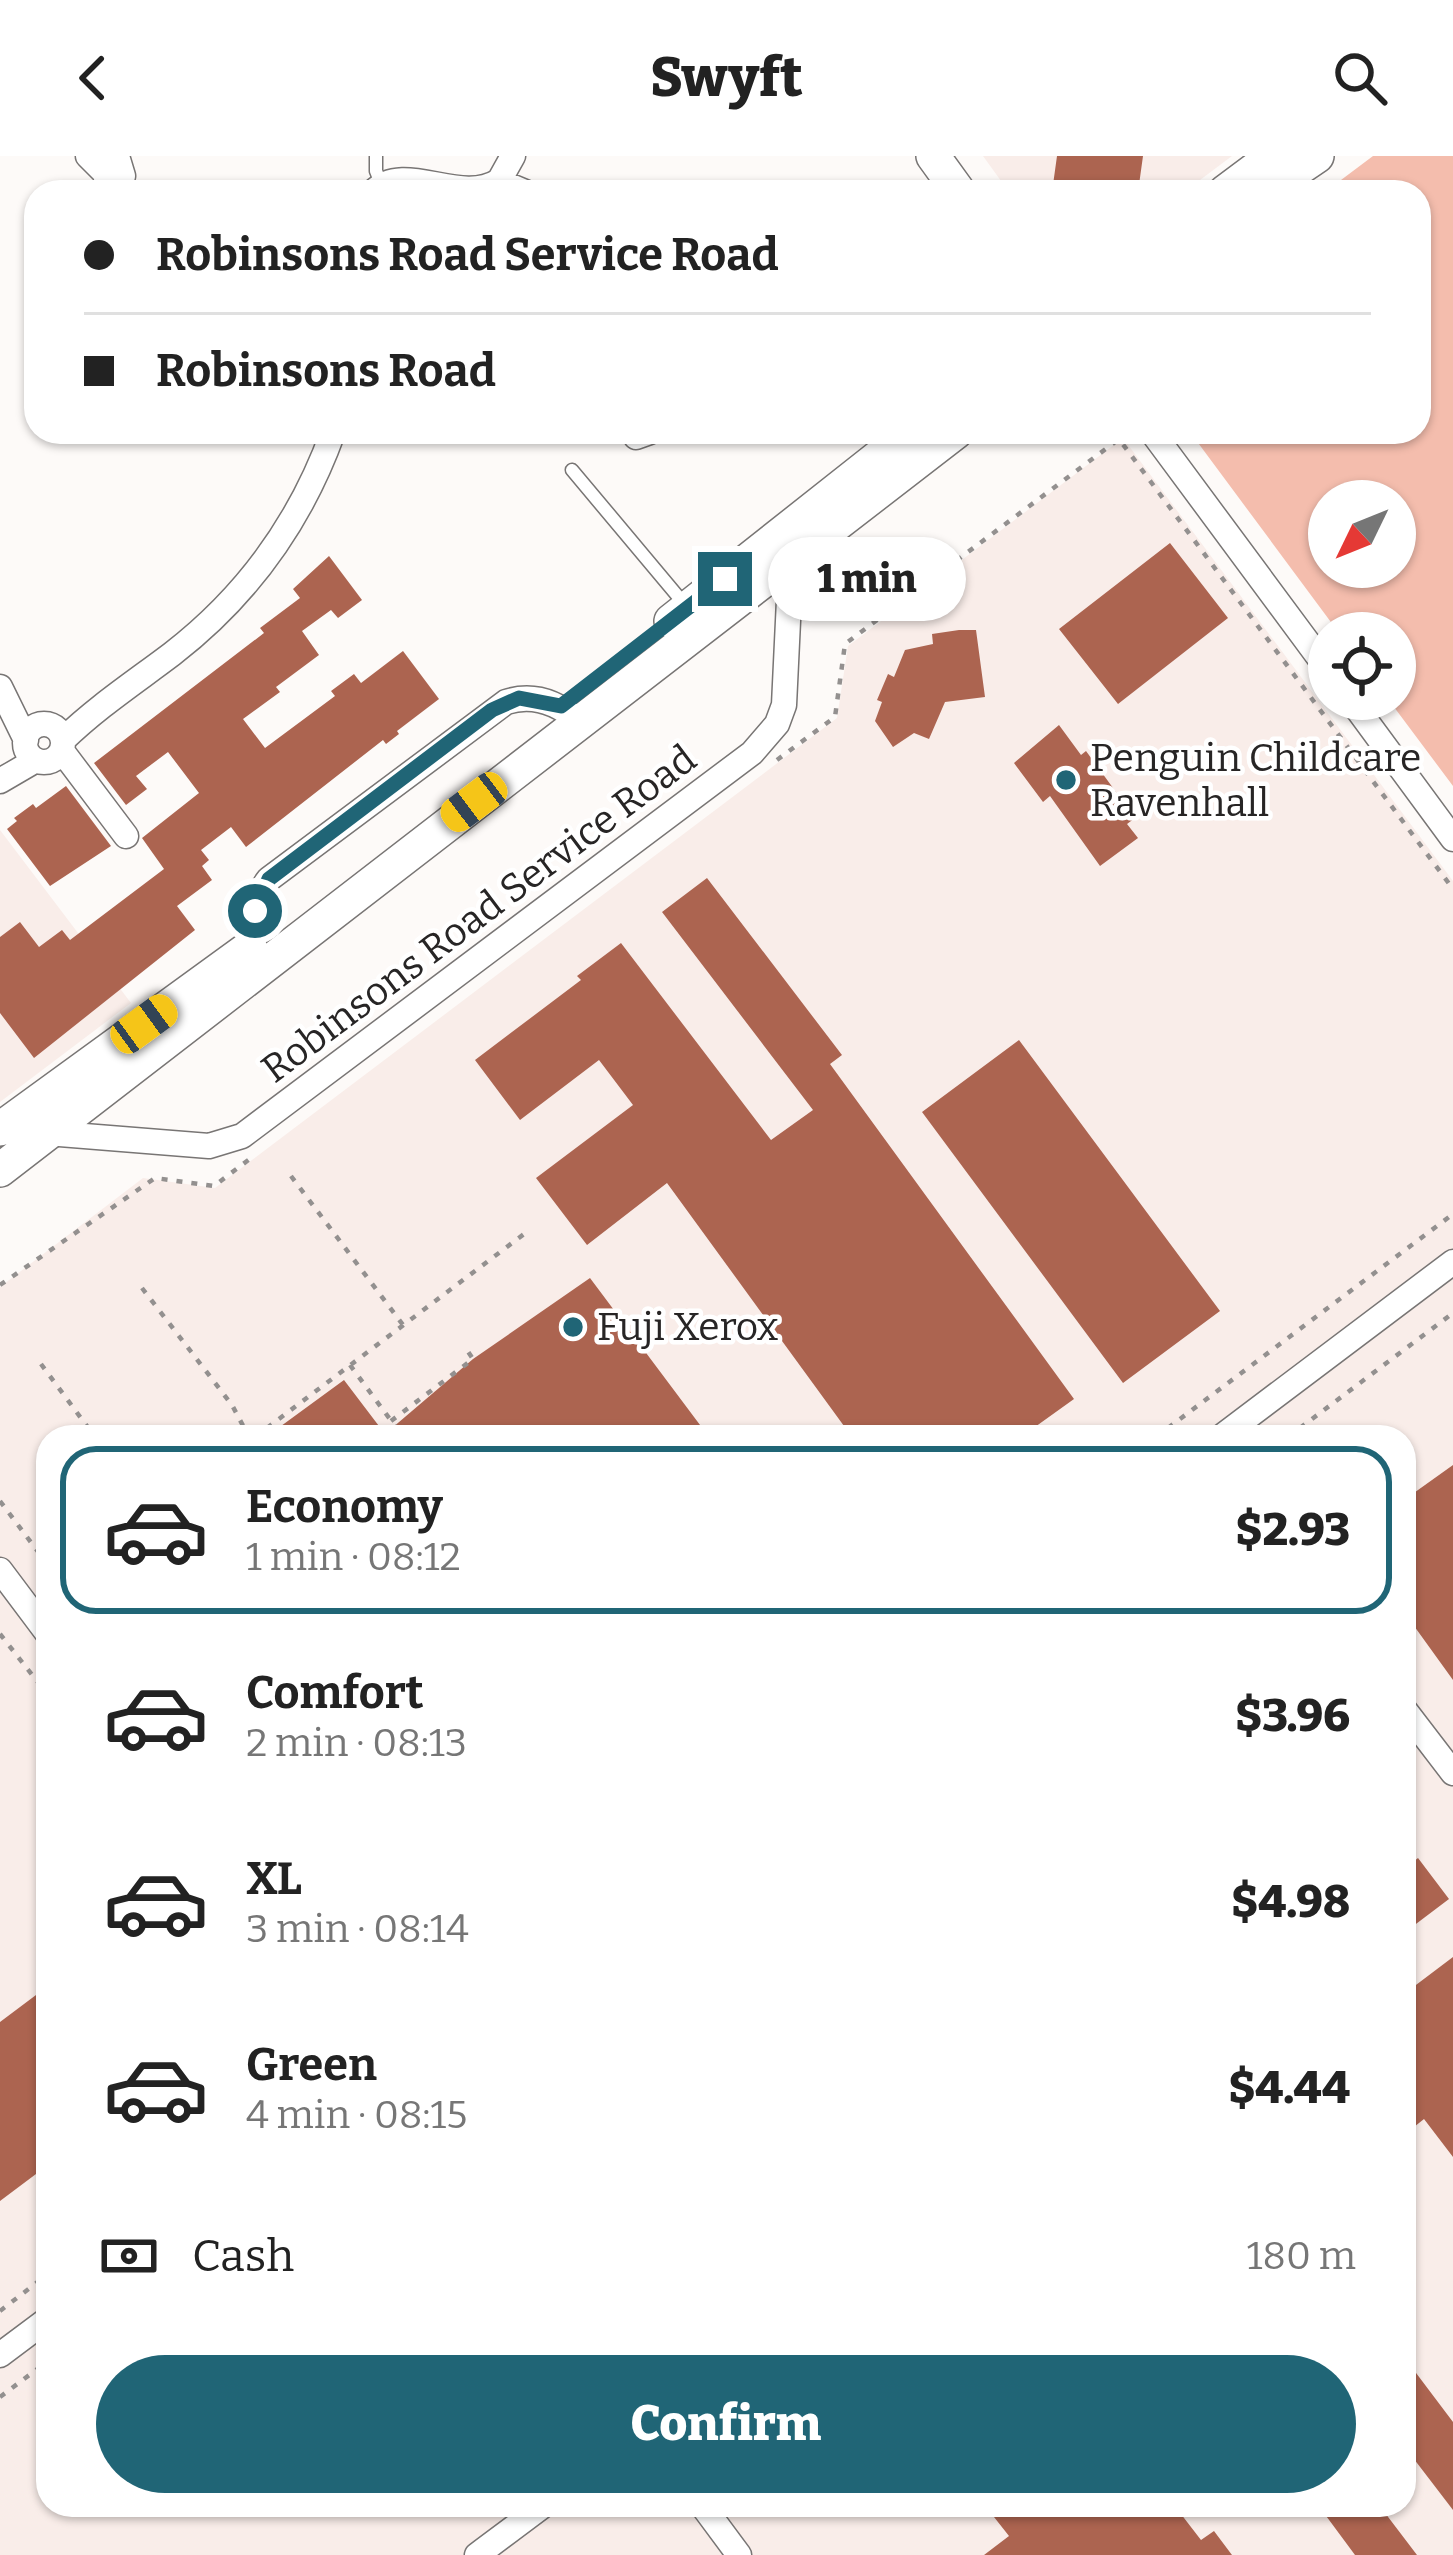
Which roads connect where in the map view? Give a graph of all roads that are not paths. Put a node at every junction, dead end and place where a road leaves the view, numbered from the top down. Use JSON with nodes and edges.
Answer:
{"nodes":[{"id":1,"x":88,"y":156,"type":"edge"},
{"id":2,"x":1273,"y":156,"type":"edge"},
{"id":3,"x":1317,"y":156,"type":"edge"},
{"id":4,"x":108,"y":180,"type":"edge"},
{"id":5,"x":1241,"y":180,"type":"edge"},
{"id":6,"x":1282,"y":180,"type":"edge"},
{"id":7,"x":329,"y":444,"type":"edge"},
{"id":8,"x":896,"y":444,"type":"edge"},
{"id":9,"x":940,"y":444,"type":"edge"},
{"id":10,"x":1161,"y":444,"type":"edge"},
{"id":11,"x":572,"y":470,"type":"dead end"},
{"id":12,"x":790,"y":558,"type":"junction"},
{"id":13,"x":695,"y":617,"type":"junction"},
{"id":14,"x":1308,"y":643,"type":"edge"},
{"id":15,"x":3,"y":691,"type":"edge"},
{"id":16,"x":1365,"y":720,"type":"edge"},
{"id":17,"x":45,"y":744,"type":"junction"},
{"id":18,"x":0,"y":780,"type":"edge"},
{"id":19,"x":126,"y":836,"type":"dead end"},
{"id":20,"x":1453,"y":839,"type":"edge"},
{"id":21,"x":257,"y":955,"type":"junction"},
{"id":22,"x":0,"y":1130,"type":"edge"},
{"id":23,"x":46,"y":1133,"type":"junction"},
{"id":24,"x":0,"y":1170,"type":"edge"},
{"id":25,"x":1453,"y":1262,"type":"edge"},
{"id":26,"x":1237,"y":1425,"type":"edge"},
{"id":27,"x":0,"y":1570,"type":"edge"},
{"id":28,"x":36,"y":1618,"type":"edge"},
{"id":29,"x":1416,"y":1724,"type":"edge"},
{"id":30,"x":1453,"y":1773,"type":"edge"},
{"id":31,"x":36,"y":2328,"type":"edge"},
{"id":32,"x":0,"y":2355,"type":"edge"},
{"id":33,"x":528,"y":2517,"type":"edge"},
{"id":34,"x":711,"y":2517,"type":"edge"},
{"id":35,"x":477,"y":2555,"type":"edge"},
{"id":36,"x":739,"y":2555,"type":"edge"}],
"edges":[{"from":1,"to":4,"type":"street"},
{"from":2,"to":5,"type":"main road"},
{"from":3,"to":6,"type":"main road"},
{"from":7,"to":17,"type":"street"},
{"from":8,"to":13,"type":"main road"},
{"from":9,"to":12,"type":"main road"},
{"from":10,"to":14,"type":"street"},
{"from":11,"to":13,"type":"lane"},
{"from":12,"to":13,"type":"main road"},
{"from":12,"to":23,"type":"street","name":"Robinsons Road Service Road"},
{"from":13,"to":21,"type":"main road"},
{"from":15,"to":17,"type":"street"},
{"from":16,"to":20,"type":"street"},
{"from":17,"to":18,"type":"street"},
{"from":17,"to":19,"type":"street"},
{"from":21,"to":22,"type":"main road"},
{"from":21,"to":23,"type":"main road"},
{"from":23,"to":24,"type":"main road"},
{"from":25,"to":26,"type":"street"},
{"from":27,"to":28,"type":"street"},
{"from":29,"to":30,"type":"street"},
{"from":31,"to":32,"type":"street"},
{"from":33,"to":35,"type":"street"},
{"from":34,"to":36,"type":"street"}]}
